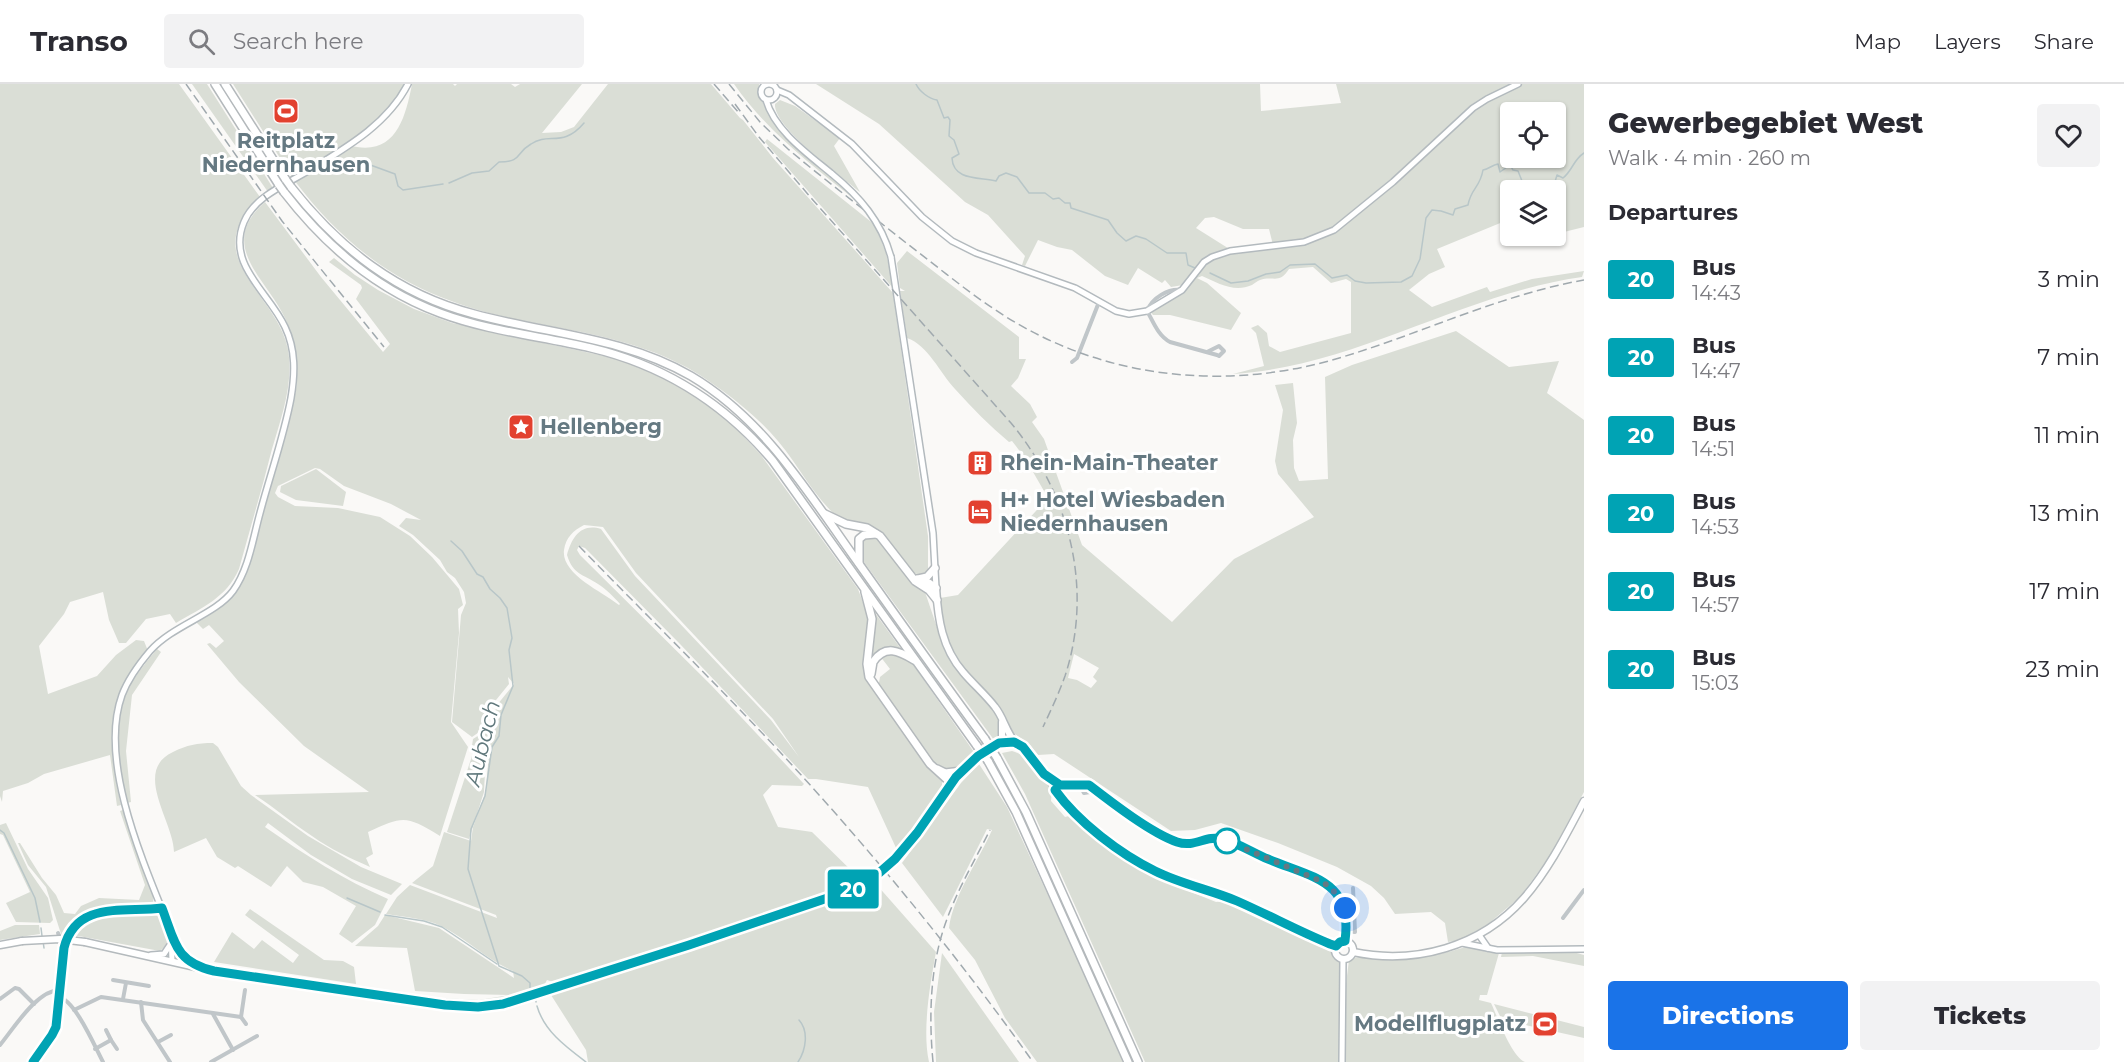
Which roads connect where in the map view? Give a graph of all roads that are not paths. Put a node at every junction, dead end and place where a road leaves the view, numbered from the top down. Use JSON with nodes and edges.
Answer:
{"nodes":[{"id":1,"x":215,"y":84,"type":"edge"},
{"id":2,"x":225,"y":84,"type":"edge"},
{"id":3,"x":408,"y":84,"type":"edge"},
{"id":4,"x":1518,"y":84,"type":"edge"},
{"id":5,"x":765,"y":85,"type":"edge"},
{"id":6,"x":777,"y":90,"type":"junction"},
{"id":7,"x":791,"y":98,"type":"junction"},
{"id":8,"x":771,"y":99,"type":"junction"},
{"id":9,"x":285,"y":186,"type":"junction"},
{"id":10,"x":1099,"y":301,"type":"junction"},
{"id":11,"x":1147,"y":310,"type":"junction"},
{"id":12,"x":1207,"y":352,"type":"dead end"},
{"id":13,"x":1072,"y":362,"type":"dead end"},
{"id":14,"x":822,"y":512,"type":"junction"},
{"id":15,"x":877,"y":534,"type":"junction"},
{"id":16,"x":859,"y":563,"type":"junction"},
{"id":17,"x":935,"y":568,"type":"junction"},
{"id":18,"x":914,"y":578,"type":"junction"},
{"id":19,"x":862,"y":584,"type":"junction"},
{"id":20,"x":924,"y":586,"type":"junction"},
{"id":21,"x":936,"y":588,"type":"junction"},
{"id":22,"x":937,"y":600,"type":"junction"},
{"id":23,"x":917,"y":662,"type":"junction"},
{"id":24,"x":872,"y":682,"type":"junction"},
{"id":25,"x":1001,"y":716,"type":"junction"},
{"id":26,"x":1007,"y":729,"type":"junction"},
{"id":27,"x":1002,"y":742,"type":"junction"},
{"id":28,"x":1016,"y":743,"type":"junction"},
{"id":29,"x":930,"y":764,"type":"junction"},
{"id":30,"x":962,"y":771,"type":"junction"},
{"id":31,"x":945,"y":773,"type":"junction"},
{"id":32,"x":1044,"y":774,"type":"junction"},
{"id":33,"x":952,"y":783,"type":"junction"},
{"id":34,"x":1083,"y":785,"type":"junction"},
{"id":35,"x":1097,"y":791,"type":"junction"},
{"id":36,"x":1584,"y":801,"type":"edge"},
{"id":37,"x":1353,"y":888,"type":"dead end"},
{"id":38,"x":1584,"y":890,"type":"edge"},
{"id":39,"x":162,"y":908,"type":"junction"},
{"id":40,"x":1563,"y":918,"type":"dead end"},
{"id":41,"x":170,"y":929,"type":"junction"},
{"id":42,"x":1347,"y":931,"type":"junction"},
{"id":43,"x":58,"y":933,"type":"dead end"},
{"id":44,"x":1479,"y":934,"type":"junction"},
{"id":45,"x":1345,"y":941,"type":"junction"},
{"id":46,"x":1462,"y":943,"type":"junction"},
{"id":47,"x":171,"y":944,"type":"junction"},
{"id":48,"x":0,"y":945,"type":"edge"},
{"id":49,"x":1336,"y":946,"type":"junction"},
{"id":50,"x":177,"y":947,"type":"junction"},
{"id":51,"x":1481,"y":947,"type":"junction"},
{"id":52,"x":64,"y":948,"type":"junction"},
{"id":53,"x":1584,"y":949,"type":"edge"},
{"id":54,"x":1492,"y":950,"type":"junction"},
{"id":55,"x":1353,"y":952,"type":"junction"},
{"id":56,"x":146,"y":955,"type":"junction"},
{"id":57,"x":1344,"y":959,"type":"junction"},
{"id":58,"x":172,"y":961,"type":"junction"},
{"id":59,"x":200,"y":968,"type":"junction"},
{"id":60,"x":113,"y":980,"type":"dead end"},
{"id":61,"x":126,"y":982,"type":"junction"},
{"id":62,"x":149,"y":986,"type":"dead end"},
{"id":63,"x":60,"y":990,"type":"junction"},
{"id":64,"x":245,"y":990,"type":"dead end"},
{"id":65,"x":59,"y":997,"type":"junction"},
{"id":66,"x":0,"y":999,"type":"edge"},
{"id":67,"x":123,"y":999,"type":"junction"},
{"id":68,"x":141,"y":1002,"type":"junction"},
{"id":69,"x":34,"y":1004,"type":"junction"},
{"id":70,"x":74,"y":1010,"type":"junction"},
{"id":71,"x":213,"y":1013,"type":"junction"},
{"id":72,"x":241,"y":1017,"type":"junction"},
{"id":73,"x":246,"y":1024,"type":"dead end"},
{"id":74,"x":106,"y":1030,"type":"dead end"},
{"id":75,"x":171,"y":1035,"type":"dead end"},
{"id":76,"x":257,"y":1036,"type":"dead end"},
{"id":77,"x":111,"y":1040,"type":"junction"},
{"id":78,"x":158,"y":1042,"type":"junction"},
{"id":79,"x":0,"y":1045,"type":"edge"},
{"id":80,"x":95,"y":1049,"type":"junction"},
{"id":81,"x":117,"y":1049,"type":"dead end"},
{"id":82,"x":234,"y":1050,"type":"junction"},
{"id":83,"x":33,"y":1062,"type":"edge"},
{"id":84,"x":103,"y":1062,"type":"edge"},
{"id":85,"x":170,"y":1062,"type":"edge"},
{"id":86,"x":211,"y":1062,"type":"edge"},
{"id":87,"x":1128,"y":1062,"type":"edge"},
{"id":88,"x":1138,"y":1062,"type":"edge"},
{"id":89,"x":1342,"y":1062,"type":"edge"}],
"edges":[{"from":1,"to":9,"type":"highway"},
{"from":2,"to":9,"type":"highway"},
{"from":3,"to":39,"type":"main road"},
{"from":4,"to":11,"type":"main road"},
{"from":5,"to":6,"type":"main road"},
{"from":5,"to":8,"type":"main road"},
{"from":6,"to":7,"type":"main road"},
{"from":6,"to":8,"type":"main road"},
{"from":7,"to":8,"type":"main road"},
{"from":7,"to":10,"type":"main road"},
{"from":8,"to":17,"type":"main road","bridge":true},
{"from":9,"to":14,"type":"highway"},
{"from":9,"to":19,"type":"highway"},
{"from":10,"to":11,"type":"main road"},
{"from":10,"to":13,"type":"street"},
{"from":11,"to":12,"type":"street"},
{"from":14,"to":15,"type":"highway"},
{"from":14,"to":16,"type":"highway"},
{"from":15,"to":16,"type":"highway"},
{"from":15,"to":18,"type":"highway"},
{"from":16,"to":88,"type":"highway","bridge":true},
{"from":17,"to":18,"type":"highway"},
{"from":17,"to":21,"type":"main road"},
{"from":18,"to":20,"type":"highway"},
{"from":18,"to":21,"type":"highway"},
{"from":19,"to":23,"type":"highway"},
{"from":19,"to":24,"type":"highway"},
{"from":20,"to":21,"type":"highway"},
{"from":20,"to":22,"type":"highway"},
{"from":21,"to":22,"type":"main road"},
{"from":22,"to":25,"type":"main road"},
{"from":23,"to":24,"type":"highway"},
{"from":23,"to":87,"type":"highway","bridge":true},
{"from":24,"to":29,"type":"highway"},
{"from":25,"to":26,"type":"main road"},
{"from":25,"to":27,"type":"main road"},
{"from":26,"to":27,"type":"main road"},
{"from":26,"to":28,"type":"main road"},
{"from":27,"to":28,"type":"main road"},
{"from":27,"to":30,"type":"main road"},
{"from":28,"to":32,"type":"main road"},
{"from":29,"to":31,"type":"highway"},
{"from":29,"to":33,"type":"highway"},
{"from":30,"to":31,"type":"highway"},
{"from":30,"to":33,"type":"main road"},
{"from":31,"to":33,"type":"highway"},
{"from":32,"to":34,"type":"street"},
{"from":32,"to":49,"type":"main road"},
{"from":33,"to":59,"type":"main road"},
{"from":34,"to":35,"type":"street"},
{"from":34,"to":35,"type":"street"},
{"from":35,"to":42,"type":"street"},
{"from":36,"to":44,"type":"main road"},
{"from":37,"to":42,"type":"street"},
{"from":38,"to":40,"type":"street"},
{"from":39,"to":41,"type":"main road"},
{"from":39,"to":52,"type":"main road"},
{"from":41,"to":47,"type":"main road"},
{"from":41,"to":50,"type":"main road"},
{"from":42,"to":45,"type":"street"},
{"from":43,"to":52,"type":"street"},
{"from":44,"to":46,"type":"main road"},
{"from":44,"to":51,"type":"main road"},
{"from":44,"to":54,"type":"main road"},
{"from":45,"to":49,"type":"main road"},
{"from":45,"to":55,"type":"main road"},
{"from":46,"to":51,"type":"main road"},
{"from":46,"to":55,"type":"main road"},
{"from":47,"to":56,"type":"main road"},
{"from":47,"to":58,"type":"main road"},
{"from":48,"to":56,"type":"main road","bridge":true},
{"from":49,"to":57,"type":"main road"},
{"from":50,"to":58,"type":"main road"},
{"from":50,"to":59,"type":"main road"},
{"from":51,"to":54,"type":"main road"},
{"from":52,"to":63,"type":"main road"},
{"from":53,"to":54,"type":"main road"},
{"from":55,"to":57,"type":"main road"},
{"from":56,"to":58,"type":"main road"},
{"from":57,"to":89,"type":"main road"},
{"from":58,"to":59,"type":"main road"},
{"from":60,"to":61,"type":"street"},
{"from":61,"to":62,"type":"street"},
{"from":61,"to":67,"type":"street"},
{"from":63,"to":65,"type":"main road"},
{"from":63,"to":69,"type":"street"},
{"from":64,"to":72,"type":"street"},
{"from":65,"to":70,"type":"street"},
{"from":65,"to":83,"type":"main road"},
{"from":66,"to":69,"type":"street"},
{"from":67,"to":68,"type":"street"},
{"from":67,"to":70,"type":"street"},
{"from":68,"to":71,"type":"street"},
{"from":68,"to":78,"type":"street"},
{"from":69,"to":79,"type":"street"},
{"from":70,"to":80,"type":"street"},
{"from":71,"to":72,"type":"street"},
{"from":71,"to":82,"type":"street"},
{"from":72,"to":73,"type":"street"},
{"from":74,"to":77,"type":"street"},
{"from":75,"to":78,"type":"street"},
{"from":76,"to":82,"type":"street"},
{"from":77,"to":80,"type":"street"},
{"from":77,"to":81,"type":"street"},
{"from":78,"to":85,"type":"street"},
{"from":80,"to":84,"type":"street"},
{"from":82,"to":86,"type":"street"}]}
